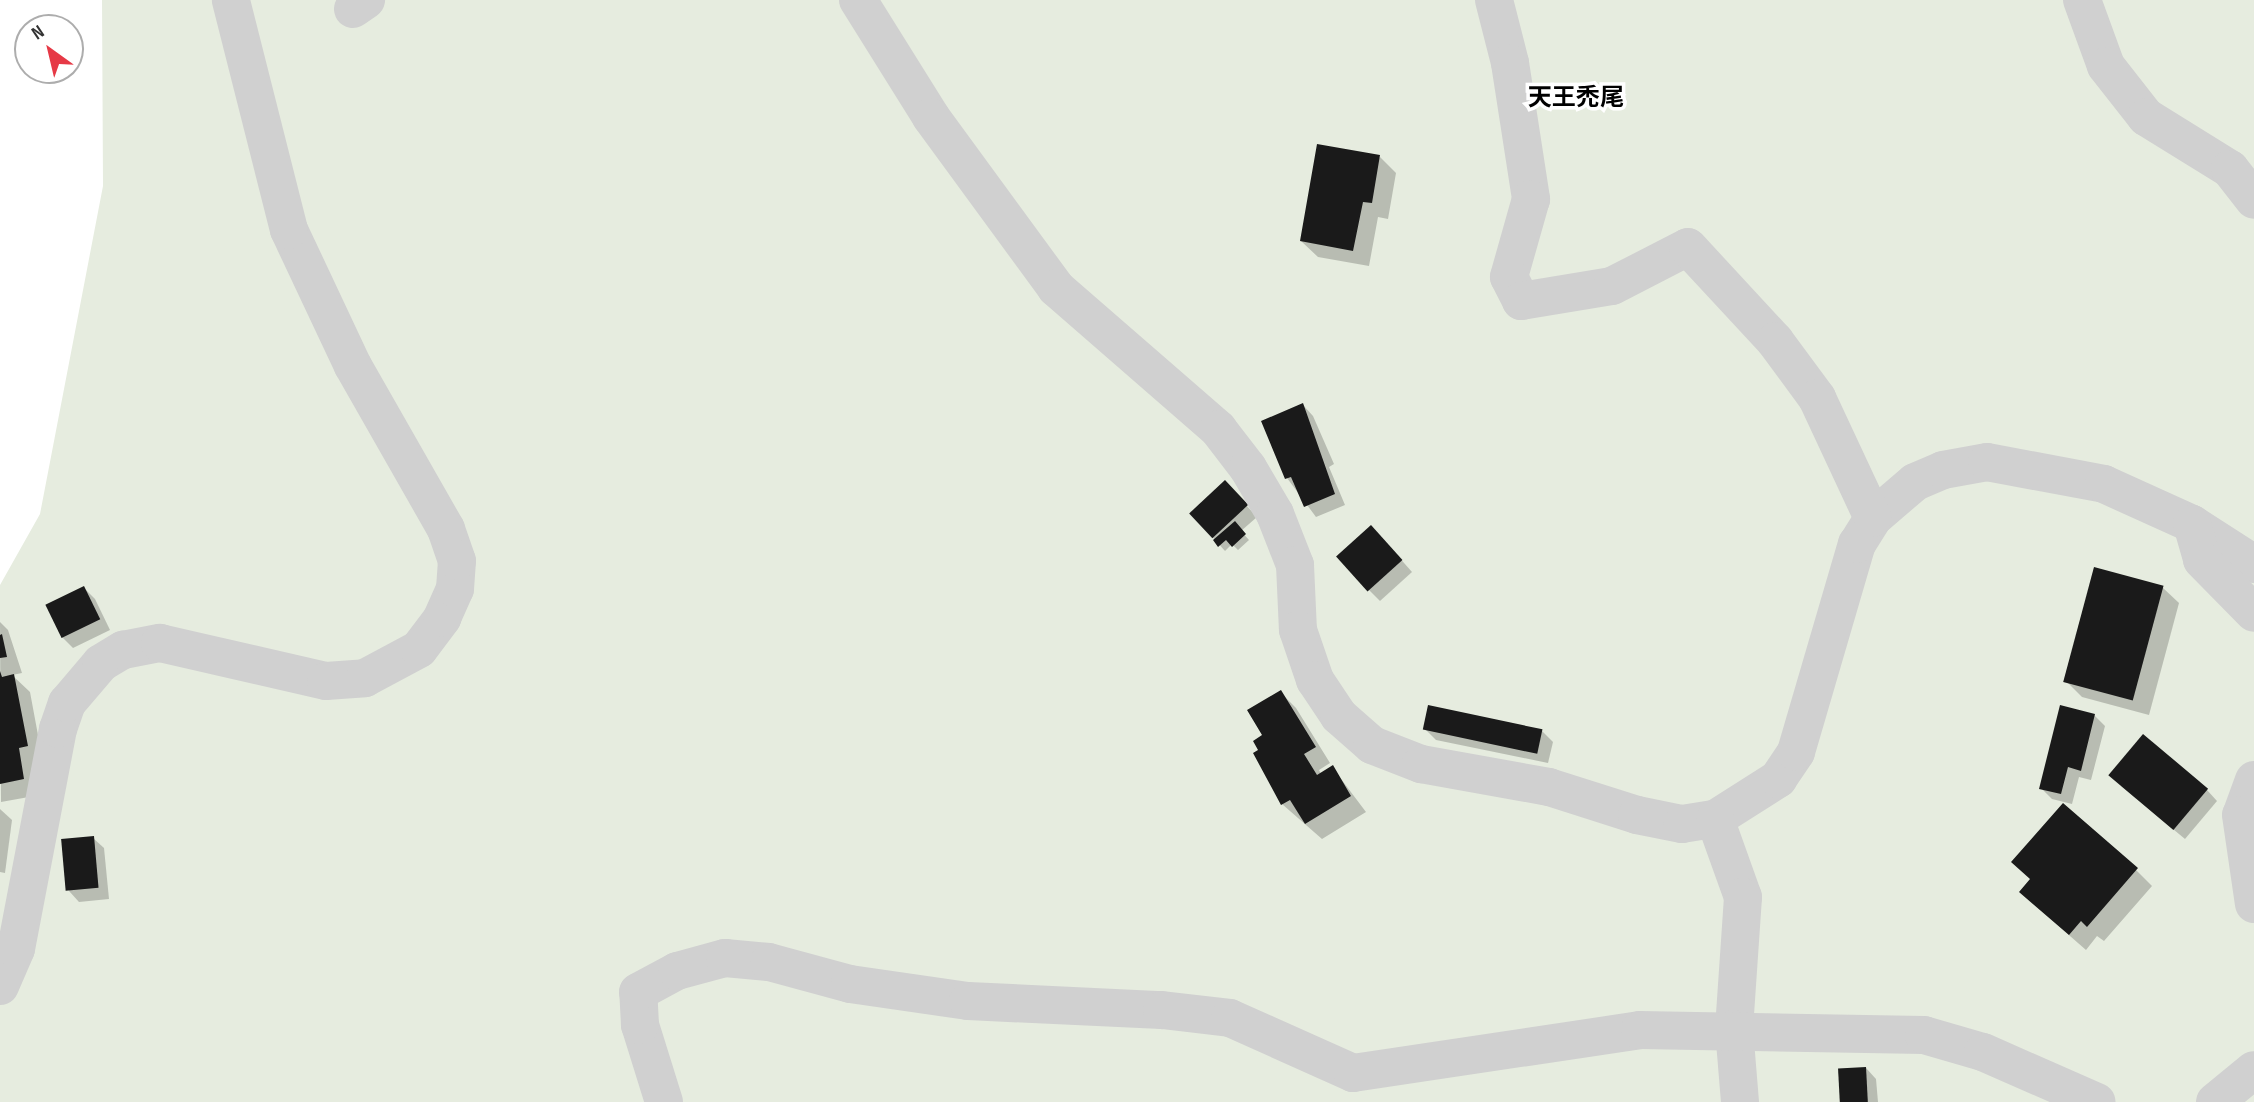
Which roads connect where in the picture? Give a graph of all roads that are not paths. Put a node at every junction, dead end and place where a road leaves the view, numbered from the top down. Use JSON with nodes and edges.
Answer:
{"nodes":[{"id":1,"x":231,"y":0,"type":"edge"},
{"id":2,"x":858,"y":0,"type":"edge"},
{"id":3,"x":1494,"y":0,"type":"edge"},
{"id":4,"x":2082,"y":0,"type":"edge"},
{"id":5,"x":2254,"y":200,"type":"edge"},
{"id":6,"x":1873,"y":518,"type":"junction"},
{"id":7,"x":2192,"y":524,"type":"junction"},
{"id":8,"x":2254,"y":564,"type":"edge"},
{"id":9,"x":2254,"y":613,"type":"edge"},
{"id":10,"x":2254,"y":780,"type":"edge"},
{"id":11,"x":1715,"y":819,"type":"junction"},
{"id":12,"x":2254,"y":904,"type":"edge"},
{"id":13,"x":0,"y":986,"type":"edge"},
{"id":14,"x":1734,"y":1029,"type":"junction"},
{"id":15,"x":2254,"y":1070,"type":"edge"},
{"id":16,"x":664,"y":1102,"type":"edge"},
{"id":17,"x":1740,"y":1102,"type":"edge"},
{"id":18,"x":2097,"y":1102,"type":"edge"},
{"id":19,"x":2215,"y":1102,"type":"edge"}],
"edges":[{"from":1,"to":13,"type":"street"},
{"from":2,"to":11,"type":"street"},
{"from":3,"to":6,"type":"street"},
{"from":4,"to":5,"type":"street"},
{"from":6,"to":7,"type":"street"},
{"from":6,"to":11,"type":"street"},
{"from":7,"to":8,"type":"street"},
{"from":7,"to":9,"type":"street"},
{"from":10,"to":12,"type":"street"},
{"from":11,"to":14,"type":"street"},
{"from":14,"to":16,"type":"street"},
{"from":14,"to":17,"type":"street"},
{"from":14,"to":18,"type":"street"},
{"from":15,"to":19,"type":"street"}]}
